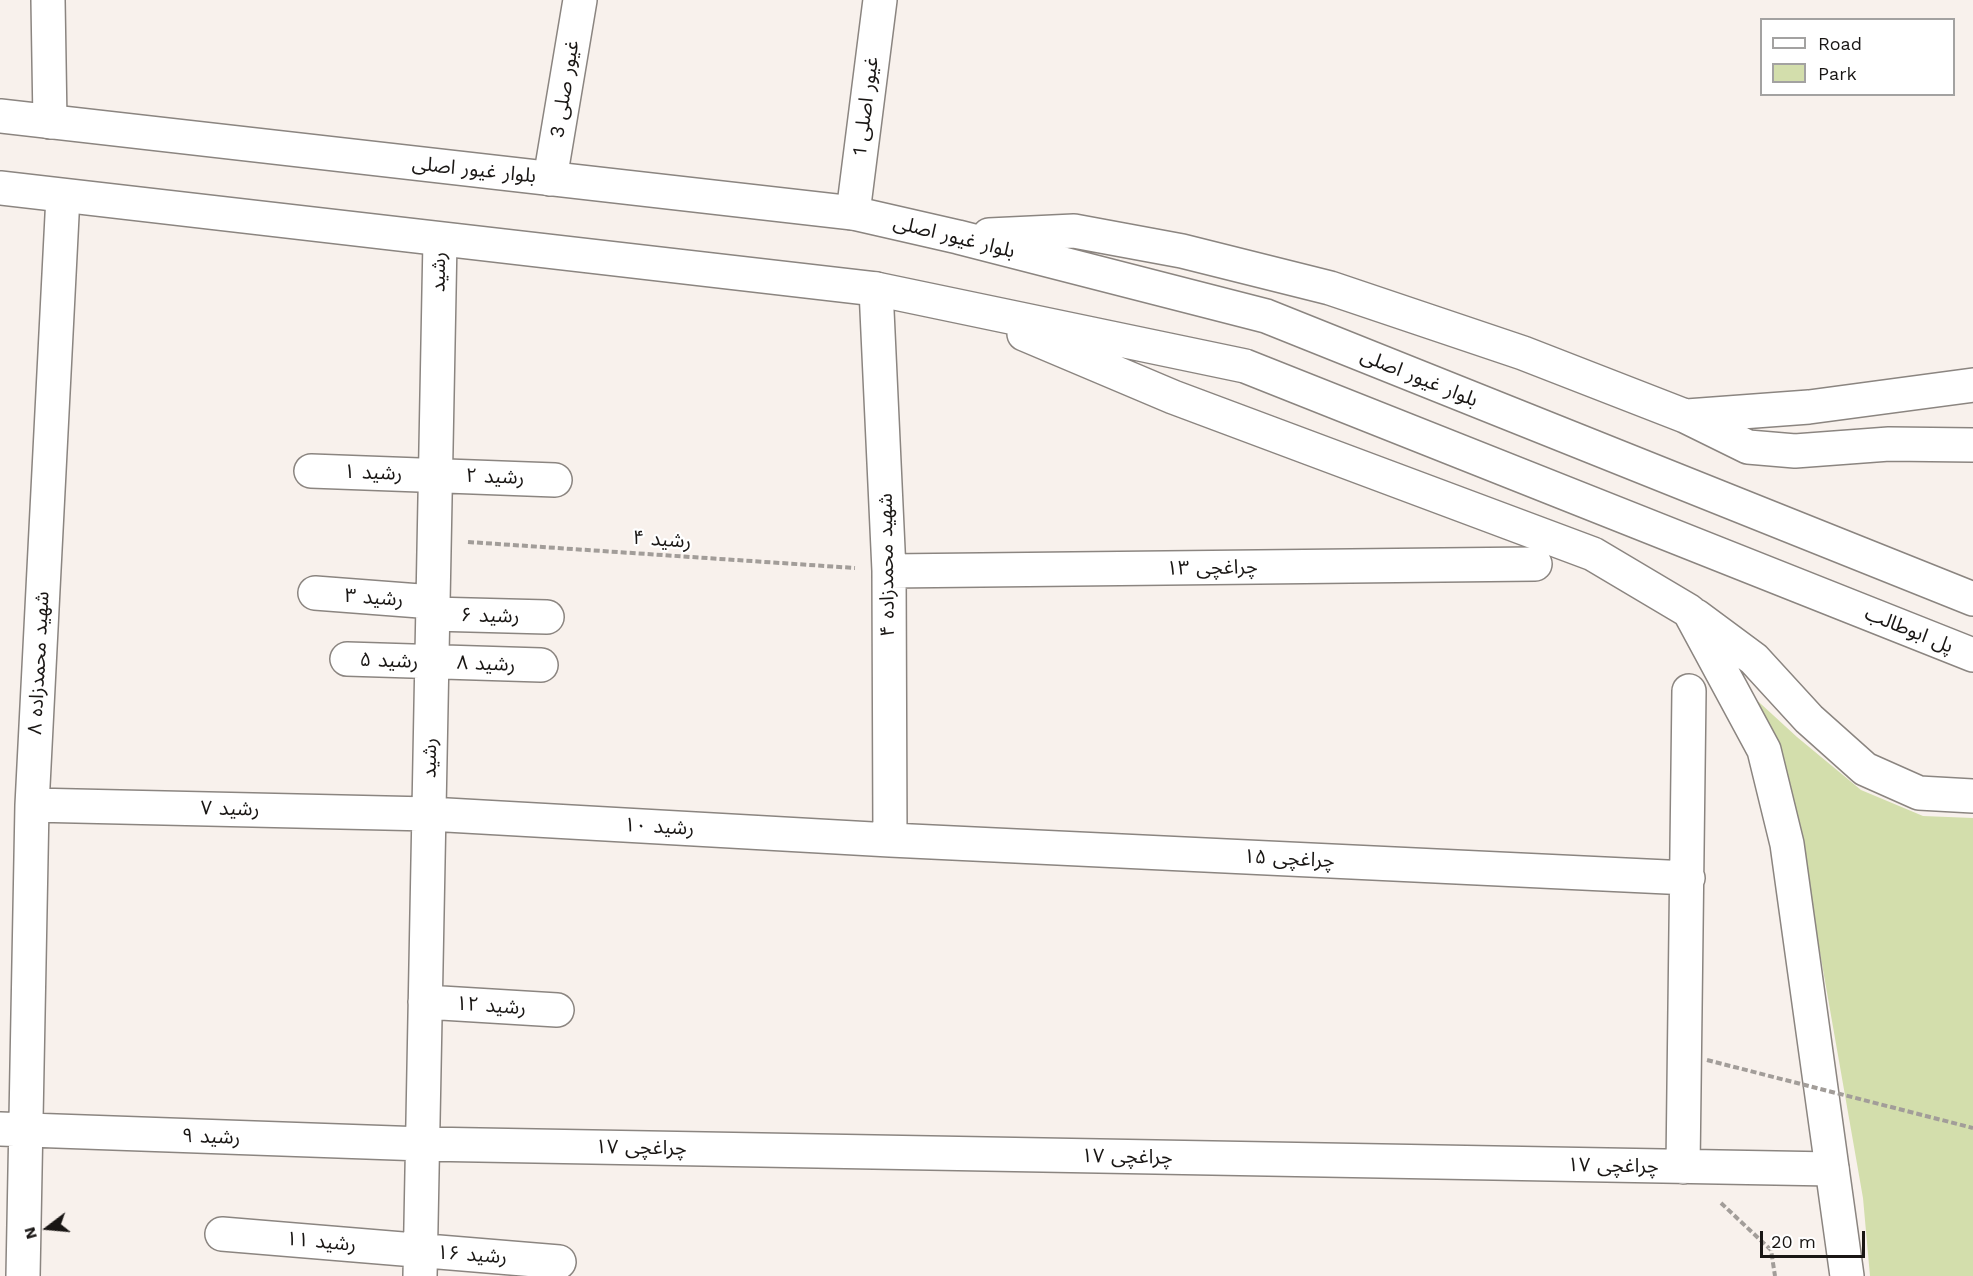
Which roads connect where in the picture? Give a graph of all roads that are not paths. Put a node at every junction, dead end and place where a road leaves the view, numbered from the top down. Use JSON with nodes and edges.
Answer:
{"nodes":[{"id":1,"x":48,"y":0,"type":"edge"},
{"id":2,"x":580,"y":0,"type":"edge"},
{"id":3,"x":880,"y":0,"type":"edge"},
{"id":4,"x":0,"y":116,"type":"edge"},
{"id":5,"x":50,"y":122,"type":"junction"},
{"id":6,"x":550,"y":179,"type":"junction"},
{"id":7,"x":0,"y":188,"type":"edge"},
{"id":8,"x":63,"y":196,"type":"junction"},
{"id":9,"x":853,"y":213,"type":"junction"},
{"id":10,"x":958,"y":237,"type":"junction"},
{"id":11,"x":440,"y":240,"type":"junction"},
{"id":12,"x":876,"y":289,"type":"junction"},
{"id":13,"x":951,"y":304,"type":"junction"},
{"id":14,"x":1971,"y":384,"type":"edge"},
{"id":15,"x":1685,"y":416,"type":"junction"},
{"id":16,"x":1973,"y":445,"type":"edge"},
{"id":17,"x":311,"y":471,"type":"dead end"},
{"id":18,"x":435,"y":475,"type":"junction"},
{"id":19,"x":555,"y":480,"type":"dead end"},
{"id":20,"x":1535,"y":564,"type":"dead end"},
{"id":21,"x":889,"y":571,"type":"junction"},
{"id":22,"x":315,"y":593,"type":"dead end"},
{"id":23,"x":1973,"y":598,"type":"edge"},
{"id":24,"x":433,"y":608,"type":"junction"},
{"id":25,"x":1689,"y":611,"type":"junction"},
{"id":26,"x":547,"y":617,"type":"dead end"},
{"id":27,"x":1973,"y":655,"type":"edge"},
{"id":28,"x":347,"y":659,"type":"dead end"},
{"id":29,"x":431,"y":662,"type":"junction"},
{"id":30,"x":541,"y":665,"type":"dead end"},
{"id":31,"x":1689,"y":691,"type":"dead end"},
{"id":32,"x":1973,"y":796,"type":"edge"},
{"id":33,"x":32,"y":804,"type":"junction"},
{"id":34,"x":429,"y":814,"type":"junction"},
{"id":35,"x":890,"y":840,"type":"junction"},
{"id":36,"x":1688,"y":878,"type":"junction"},
{"id":37,"x":425,"y":1002,"type":"junction"},
{"id":38,"x":557,"y":1010,"type":"dead end"},
{"id":39,"x":13,"y":1130,"type":"edge"},
{"id":40,"x":423,"y":1144,"type":"junction"},
{"id":41,"x":1683,"y":1167,"type":"junction"},
{"id":42,"x":1832,"y":1169,"type":"junction"},
{"id":43,"x":222,"y":1234,"type":"dead end"},
{"id":44,"x":559,"y":1262,"type":"dead end"},
{"id":45,"x":420,"y":1263,"type":"edge"},
{"id":46,"x":23,"y":1276,"type":"edge"},
{"id":47,"x":1846,"y":1276,"type":"edge"}],
"edges":[{"from":1,"to":5,"type":"street"},
{"from":2,"to":6,"type":"street","name":"غیور صلی 3"},
{"from":3,"to":9,"type":"street","name":"غیور اصلی 1"},
{"from":4,"to":5,"type":"street","name":"بلوار غیور اصلی"},
{"from":5,"to":6,"type":"street","name":"بلوار غیور اصلی"},
{"from":6,"to":9,"type":"street","name":"بلوار غیور اصلی"},
{"from":7,"to":8,"type":"street"},
{"from":8,"to":11,"type":"street"},
{"from":8,"to":33,"type":"street","name":"شهید محمدزاده ۸"},
{"from":9,"to":10,"type":"street","name":"بلوار غیور اصلی"},
{"from":10,"to":15,"type":"street"},
{"from":10,"to":23,"type":"street","name":"بلوار غیور اصلی"},
{"from":11,"to":12,"type":"street"},
{"from":11,"to":18,"type":"street","name":"رشید"},
{"from":12,"to":13,"type":"street"},
{"from":12,"to":21,"type":"street","name":"شهید محمدزاده ۴"},
{"from":13,"to":25,"type":"street"},
{"from":13,"to":27,"type":"street","name":"پل ابوطالب"},
{"from":14,"to":15,"type":"street"},
{"from":15,"to":16,"type":"street"},
{"from":17,"to":18,"type":"street","name":"رشید ۱"},
{"from":18,"to":19,"type":"street","name":"رشید ۲"},
{"from":18,"to":24,"type":"street","name":"رشید"},
{"from":20,"to":21,"type":"street","name":"چراغچی ۱۳"},
{"from":21,"to":35,"type":"street","name":"شهید محمدزاده ۴"},
{"from":22,"to":24,"type":"street","name":"رشید ۳"},
{"from":24,"to":26,"type":"street","name":"رشید ۶"},
{"from":24,"to":29,"type":"street","name":"رشید"},
{"from":25,"to":32,"type":"street"},
{"from":25,"to":42,"type":"street"},
{"from":28,"to":29,"type":"street","name":"رشید ۵"},
{"from":29,"to":30,"type":"street","name":"رشید ۸"},
{"from":29,"to":34,"type":"street","name":"رشید"},
{"from":31,"to":36,"type":"street"},
{"from":33,"to":34,"type":"street","name":"رشید ۷"},
{"from":33,"to":39,"type":"street","name":"شهید محمدزاده ۸"},
{"from":34,"to":35,"type":"street","name":"رشید ۱۰"},
{"from":34,"to":37,"type":"street","name":"رشید"},
{"from":35,"to":36,"type":"street","name":"چراغچی ۱۵"},
{"from":36,"to":41,"type":"street"},
{"from":37,"to":38,"type":"street","name":"رشید ۱۲"},
{"from":37,"to":40,"type":"street","name":"رشید"},
{"from":39,"to":40,"type":"street","name":"رشید ۹"},
{"from":39,"to":46,"type":"street","name":"شهید محمدزاده ۸"},
{"from":40,"to":41,"type":"street","name":"چراغچی ۱۷"},
{"from":40,"to":45,"type":"street","name":"رشید"},
{"from":41,"to":42,"type":"street","name":"چراغچی ۱۷"},
{"from":42,"to":47,"type":"street"},
{"from":43,"to":45,"type":"street","name":"رشید ۱۱"},
{"from":44,"to":45,"type":"street","name":"رشید ۱۶"}]}
